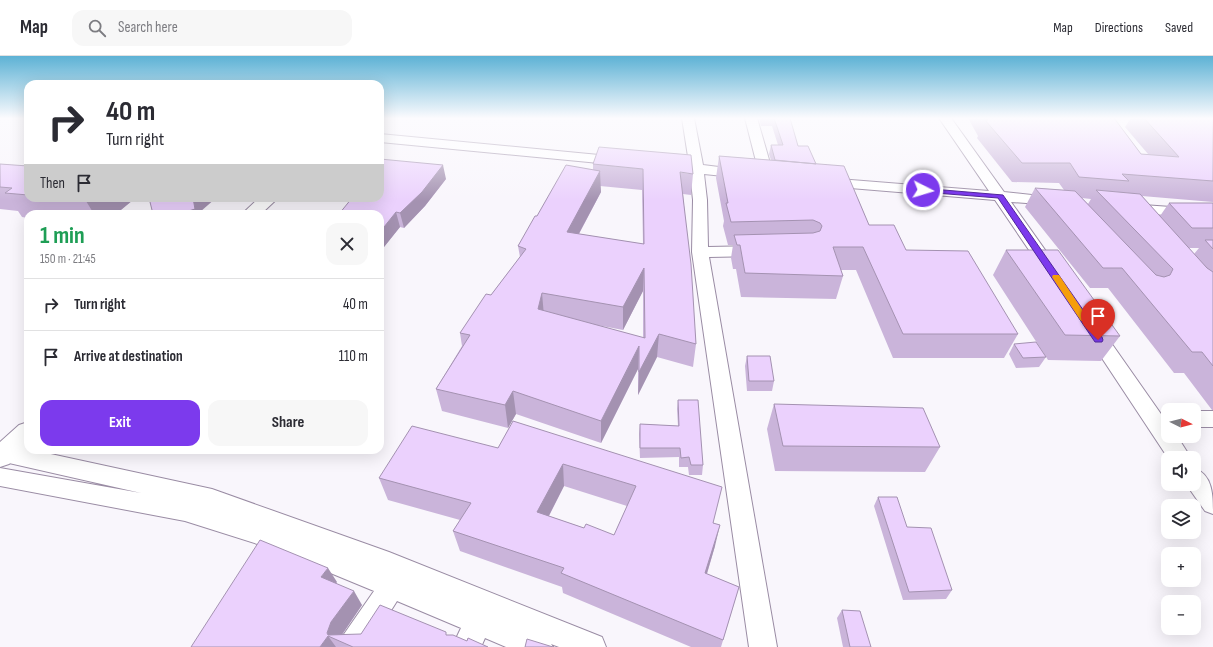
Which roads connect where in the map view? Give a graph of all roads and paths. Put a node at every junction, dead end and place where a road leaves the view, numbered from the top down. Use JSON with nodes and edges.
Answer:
{"nodes":[{"id":1,"x":461,"y":146,"type":"edge"},
{"id":2,"x":693,"y":146,"type":"edge"},
{"id":3,"x":759,"y":146,"type":"edge"},
{"id":4,"x":965,"y":146,"type":"edge"},
{"id":5,"x":636,"y":162,"type":"edge"},
{"id":6,"x":651,"y":164,"type":"edge"},
{"id":7,"x":697,"y":168,"type":"junction"},
{"id":8,"x":767,"y":176,"type":"junction"},
{"id":9,"x":782,"y":178,"type":"edge"},
{"id":10,"x":814,"y":180,"type":"edge"},
{"id":11,"x":1001,"y":196,"type":"junction"},
{"id":12,"x":264,"y":202,"type":"edge"},
{"id":13,"x":281,"y":202,"type":"edge"},
{"id":14,"x":1067,"y":202,"type":"edge"},
{"id":15,"x":256,"y":210,"type":"edge"},
{"id":16,"x":272,"y":210,"type":"edge"},
{"id":17,"x":1213,"y":215,"type":"edge"},
{"id":18,"x":1147,"y":225,"type":"edge"},
{"id":19,"x":776,"y":250,"type":"edge"},
{"id":20,"x":700,"y":252,"type":"junction"},
{"id":21,"x":1063,"y":288,"type":"edge"},
{"id":22,"x":1085,"y":320,"type":"edge"},
{"id":23,"x":1160,"y":418,"type":"edge"},
{"id":24,"x":1201,"y":419,"type":"edge"},
{"id":25,"x":1213,"y":419,"type":"edge"},
{"id":26,"x":24,"y":421,"type":"edge"},
{"id":27,"x":24,"y":435,"type":"edge"},
{"id":28,"x":1,"y":451,"type":"edge"},
{"id":29,"x":1176,"y":451,"type":"edge"},
{"id":30,"x":0,"y":477,"type":"edge"},
{"id":31,"x":1201,"y":487,"type":"edge"},
{"id":32,"x":1213,"y":504,"type":"edge"},
{"id":33,"x":392,"y":587,"type":"junction"},
{"id":34,"x":479,"y":622,"type":"junction"},
{"id":35,"x":352,"y":647,"type":"edge"},
{"id":36,"x":466,"y":647,"type":"edge"},
{"id":37,"x":539,"y":647,"type":"edge"},
{"id":38,"x":592,"y":647,"type":"edge"},
{"id":39,"x":763,"y":647,"type":"edge"}],
"edges":[{"from":1,"to":5,"type":"street"},
{"from":2,"to":7,"type":"street"},
{"from":3,"to":8,"type":"street"},
{"from":4,"to":11,"type":"street"},
{"from":6,"to":7,"type":"street"},
{"from":7,"to":8,"type":"street"},
{"from":7,"to":20,"type":"street"},
{"from":8,"to":9,"type":"street"},
{"from":10,"to":11,"type":"street"},
{"from":11,"to":14,"type":"street"},
{"from":11,"to":21,"type":"street"},
{"from":12,"to":15,"type":"main road"},
{"from":13,"to":16,"type":"main road"},
{"from":17,"to":18,"type":"street"},
{"from":19,"to":20,"type":"street"},
{"from":20,"to":39,"type":"street"},
{"from":22,"to":23,"type":"street"},
{"from":23,"to":29,"type":"street"},
{"from":24,"to":25,"type":"street"},
{"from":26,"to":28,"type":"main road"},
{"from":27,"to":28,"type":"main road"},
{"from":28,"to":38,"type":"street"},
{"from":30,"to":33,"type":"street"},
{"from":31,"to":32,"type":"street"},
{"from":33,"to":34,"type":"street"},
{"from":33,"to":35,"type":"street"},
{"from":34,"to":36,"type":"street"},
{"from":34,"to":37,"type":"street"}]}
